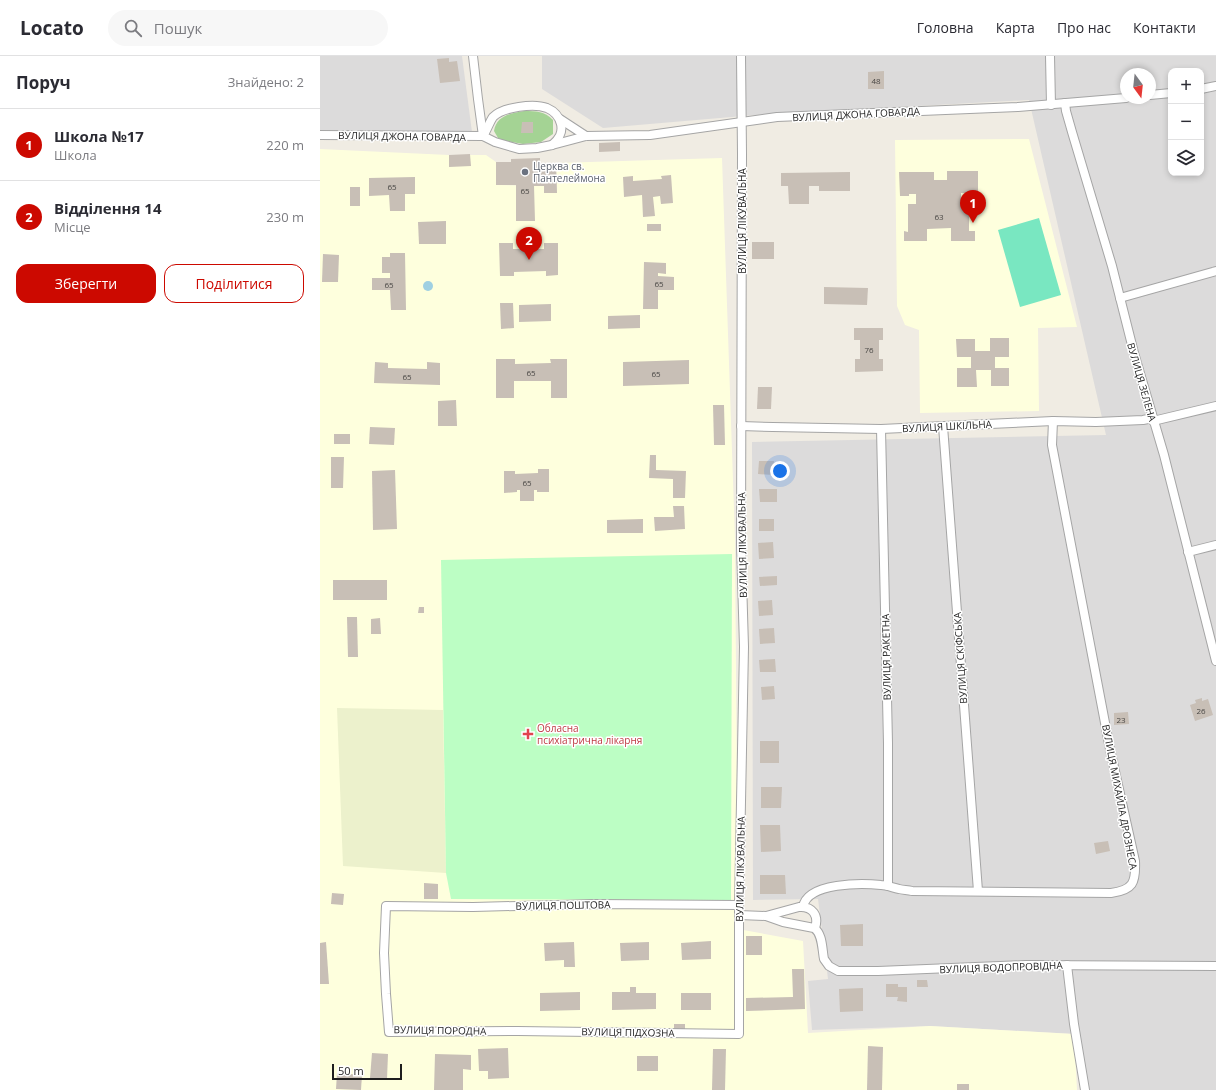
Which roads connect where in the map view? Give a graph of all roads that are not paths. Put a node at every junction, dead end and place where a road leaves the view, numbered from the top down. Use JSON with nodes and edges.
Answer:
{"nodes":[{"id":1,"x":474,"y":56,"type":"edge"},
{"id":2,"x":741,"y":56,"type":"edge"},
{"id":3,"x":1050,"y":56,"type":"edge"},
{"id":4,"x":1216,"y":86,"type":"edge"},
{"id":5,"x":1204,"y":88,"type":"edge"},
{"id":6,"x":1168,"y":93,"type":"edge"},
{"id":7,"x":1156,"y":94,"type":"edge"},
{"id":8,"x":1120,"y":98,"type":"edge"},
{"id":9,"x":1065,"y":103,"type":"junction"},
{"id":10,"x":1051,"y":105,"type":"junction"},
{"id":11,"x":560,"y":119,"type":"junction"},
{"id":12,"x":742,"y":123,"type":"junction"},
{"id":13,"x":489,"y":127,"type":"junction"},
{"id":14,"x":320,"y":134,"type":"edge"},
{"id":15,"x":483,"y":136,"type":"junction"},
{"id":16,"x":586,"y":136,"type":"junction"},
{"id":17,"x":495,"y":142,"type":"junction"},
{"id":18,"x":552,"y":145,"type":"junction"},
{"id":19,"x":1216,"y":271,"type":"edge"},
{"id":20,"x":1120,"y":298,"type":"junction"},
{"id":21,"x":1216,"y":406,"type":"edge"},
{"id":22,"x":1153,"y":420,"type":"junction"},
{"id":23,"x":1053,"y":421,"type":"junction"},
{"id":24,"x":740,"y":426,"type":"junction"},
{"id":25,"x":943,"y":426,"type":"junction"},
{"id":26,"x":881,"y":429,"type":"junction"},
{"id":27,"x":1216,"y":544,"type":"edge"},
{"id":28,"x":1188,"y":552,"type":"junction"},
{"id":29,"x":1216,"y":661,"type":"edge"},
{"id":30,"x":888,"y":886,"type":"junction"},
{"id":31,"x":978,"y":891,"type":"junction"},
{"id":32,"x":739,"y":905,"type":"junction"},
{"id":33,"x":386,"y":906,"type":"joint"},
{"id":34,"x":803,"y":907,"type":"junction"},
{"id":35,"x":739,"y":915,"type":"junction"},
{"id":36,"x":766,"y":916,"type":"junction"},
{"id":37,"x":815,"y":928,"type":"junction"},
{"id":38,"x":1067,"y":965,"type":"junction"},
{"id":39,"x":1216,"y":966,"type":"edge"},
{"id":40,"x":518,"y":1031,"type":"joint"},
{"id":41,"x":739,"y":1034,"type":"joint"},
{"id":42,"x":1085,"y":1090,"type":"edge"}],
"edges":[{"from":1,"to":15,"type":"street"},
{"from":2,"to":12,"type":"street","name":"ВУЛИЦЯ ЛІКУВАЛЬНА"},
{"from":3,"to":10,"type":"street"},
{"from":4,"to":5,"type":"street"},
{"from":6,"to":7,"type":"street"},
{"from":8,"to":9,"type":"street","name":"ВУЛИЦЯ ДЖОНА ГОВАРДА"},
{"from":9,"to":10,"type":"street","name":"ВУЛИЦЯ ДЖОНА ГОВАРДА"},
{"from":9,"to":20,"type":"street","name":"ВУЛИЦЯ ЗЕЛЕНА"},
{"from":10,"to":12,"type":"street","name":"ВУЛИЦЯ ДЖОНА ГОВАРДА"},
{"from":11,"to":13,"type":"street"},
{"from":11,"to":16,"type":"street"},
{"from":11,"to":18,"type":"street"},
{"from":12,"to":16,"type":"street","name":"ВУЛИЦЯ ДЖОНА ГОВАРДА"},
{"from":12,"to":24,"type":"street","name":"ВУЛИЦЯ ЛІКУВАЛЬНА"},
{"from":13,"to":15,"type":"street"},
{"from":13,"to":17,"type":"street"},
{"from":14,"to":15,"type":"street","name":"ВУЛИЦЯ ДЖОНА ГОВАРДА"},
{"from":15,"to":17,"type":"street","name":"ВУЛИЦЯ ДЖОНА ГОВАРДА"},
{"from":16,"to":18,"type":"street","name":"ВУЛИЦЯ ДЖОНА ГОВАРДА"},
{"from":17,"to":18,"type":"street","name":"ВУЛИЦЯ ДЖОНА ГОВАРДА"},
{"from":19,"to":20,"type":"street"},
{"from":20,"to":22,"type":"street","name":"ВУЛИЦЯ ЗЕЛЕНА"},
{"from":21,"to":22,"type":"street","name":"ВУЛИЦЯ ШКІЛЬНА"},
{"from":22,"to":23,"type":"street","name":"ВУЛИЦЯ ШКІЛЬНА"},
{"from":22,"to":28,"type":"street","name":"ВУЛИЦЯ ЗЕЛЕНА"},
{"from":23,"to":25,"type":"street","name":"ВУЛИЦЯ ШКІЛЬНА"},
{"from":23,"to":31,"type":"street","name":"ВУЛИЦЯ МИХАЙЛА ДРОЗНЕСА"},
{"from":24,"to":26,"type":"street","name":"ВУЛИЦЯ ШКІЛЬНА"},
{"from":24,"to":32,"type":"street","name":"ВУЛИЦЯ ЛІКУВАЛЬНА"},
{"from":25,"to":26,"type":"street","name":"ВУЛИЦЯ ШКІЛЬНА"},
{"from":25,"to":31,"type":"street","name":"ВУЛИЦЯ СКІФСЬКА"},
{"from":26,"to":30,"type":"street","name":"ВУЛИЦЯ РАКЕТНА"},
{"from":27,"to":28,"type":"street"},
{"from":28,"to":29,"type":"street","name":"ВУЛИЦЯ ЗЕЛЕНА"},
{"from":30,"to":31,"type":"street","name":"ВУЛИЦЯ МИХАЙЛА ДРОЗНЕСА"},
{"from":30,"to":34,"type":"street","name":"ВУЛИЦЯ МИХАЙЛА ДРОЗНЕСА"},
{"from":32,"to":33,"type":"street","name":"ВУЛИЦЯ ПОШТОВА"},
{"from":32,"to":35,"type":"street","name":"ВУЛИЦЯ ЛІКУВАЛЬНА"},
{"from":33,"to":40,"type":"street","name":"ВУЛИЦЯ ПОРОДНА"},
{"from":34,"to":36,"type":"street"},
{"from":34,"to":37,"type":"street","name":"ВУЛИЦЯ ВОДОПРОВІДНА"},
{"from":35,"to":36,"type":"street"},
{"from":35,"to":41,"type":"street","name":"ВУЛИЦЯ ЛІКУВАЛЬНА"},
{"from":36,"to":37,"type":"street"},
{"from":37,"to":38,"type":"street","name":"ВУЛИЦЯ ВОДОПРОВІДНА"},
{"from":38,"to":39,"type":"street","name":"ВУЛИЦЯ ВОДОПРОВІДНА"},
{"from":38,"to":42,"type":"street"},
{"from":40,"to":41,"type":"street","name":"ВУЛИЦЯ ПІДХОЗНА"}]}
